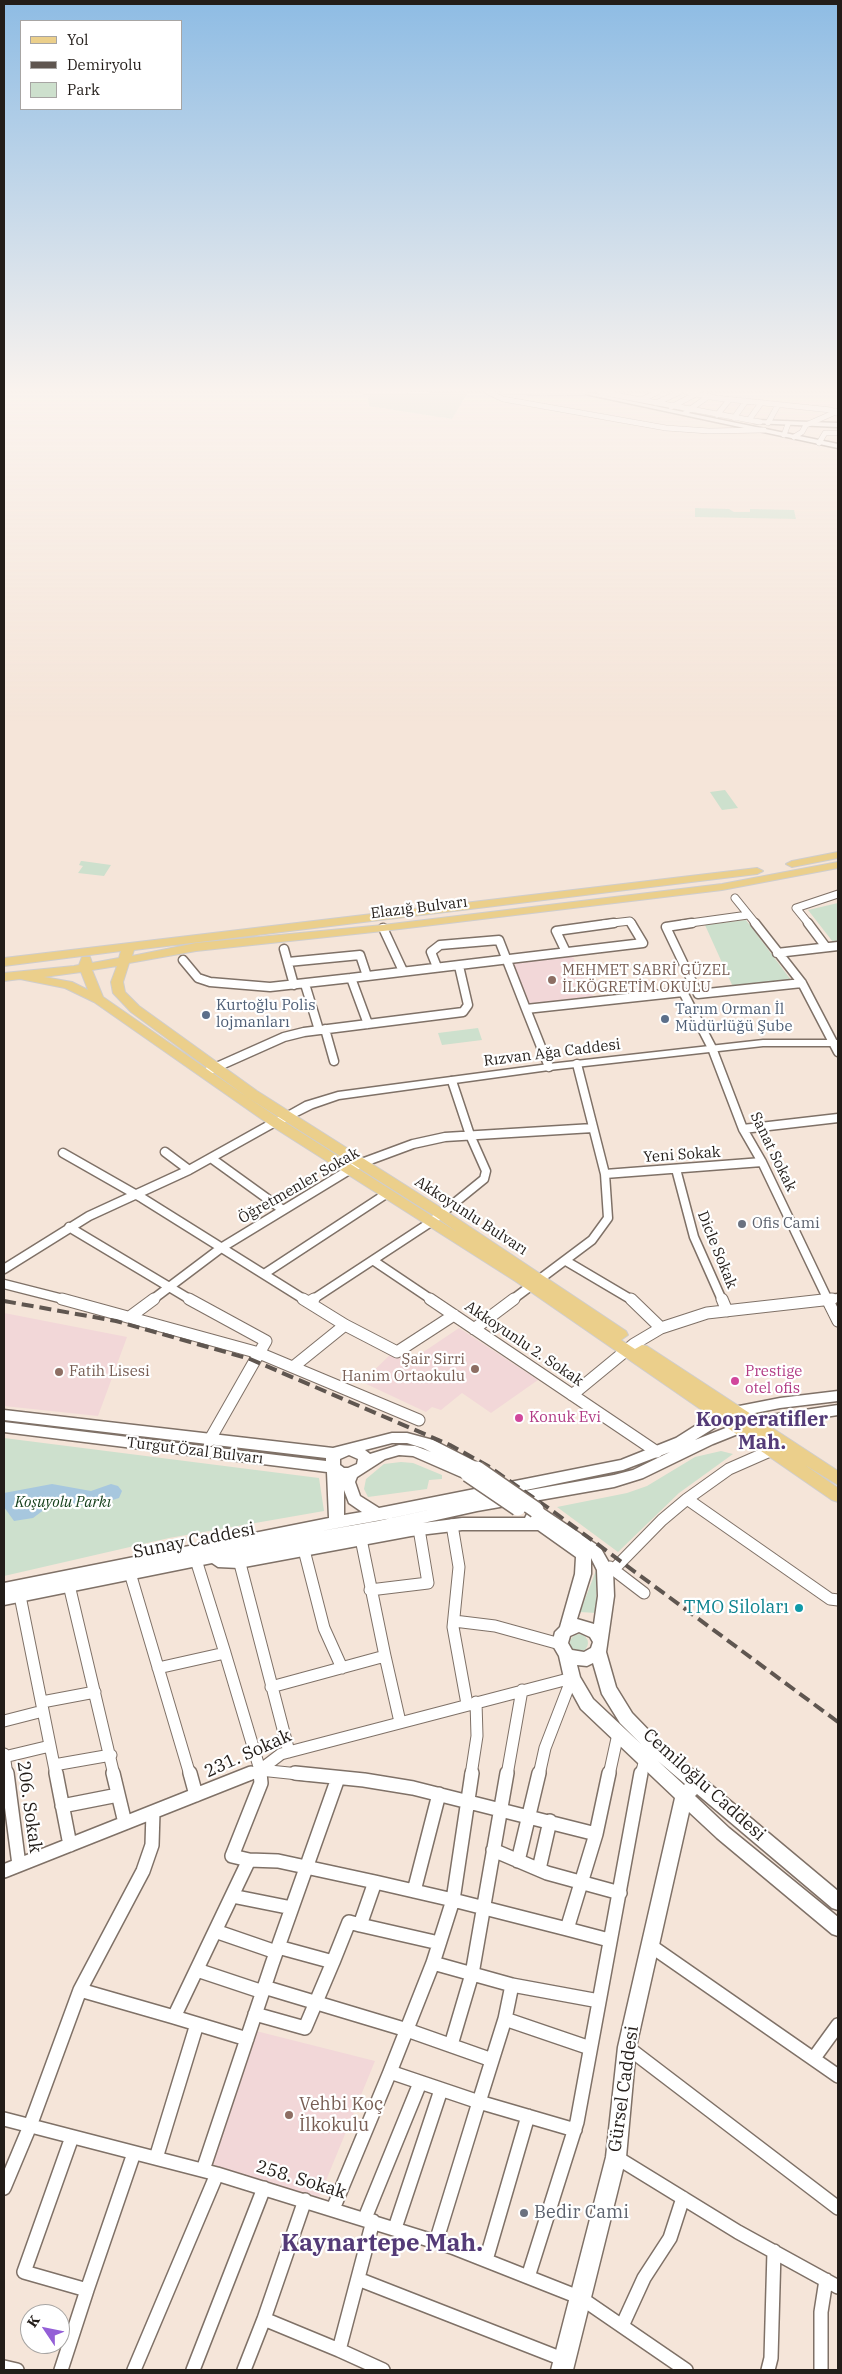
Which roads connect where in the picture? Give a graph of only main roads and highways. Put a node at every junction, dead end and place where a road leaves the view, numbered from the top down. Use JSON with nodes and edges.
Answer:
{"nodes":[{"id":1,"x":838,"y":855,"type":"edge"},
{"id":2,"x":838,"y":866,"type":"edge"},
{"id":3,"x":129,"y":946,"type":"junction"},
{"id":4,"x":87,"y":951,"type":"junction"},
{"id":5,"x":125,"y":960,"type":"junction"},
{"id":6,"x":4,"y":962,"type":"edge"},
{"id":7,"x":85,"y":968,"type":"junction"},
{"id":8,"x":22,"y":976,"type":"junction"},
{"id":9,"x":4,"y":977,"type":"edge"},
{"id":10,"x":98,"y":999,"type":"junction"},
{"id":11,"x":836,"y":1046,"type":"edge"},
{"id":12,"x":209,"y":1070,"type":"junction"},
{"id":13,"x":280,"y":1119,"type":"junction"},
{"id":14,"x":354,"y":1167,"type":"junction"},
{"id":15,"x":436,"y":1218,"type":"junction"},
{"id":16,"x":838,"y":1396,"type":"edge"},
{"id":17,"x":838,"y":1410,"type":"edge"},
{"id":18,"x":728,"y":1414,"type":"junction"},
{"id":19,"x":4,"y":1415,"type":"edge"},
{"id":20,"x":751,"y":1422,"type":"junction"},
{"id":21,"x":4,"y":1427,"type":"edge"},
{"id":22,"x":737,"y":1427,"type":"junction"},
{"id":23,"x":338,"y":1457,"type":"junction"},
{"id":24,"x":365,"y":1463,"type":"junction"},
{"id":25,"x":472,"y":1472,"type":"junction"},
{"id":26,"x":350,"y":1474,"type":"junction"},
{"id":27,"x":838,"y":1479,"type":"edge"},
{"id":28,"x":838,"y":1496,"type":"edge"},
{"id":29,"x":378,"y":1515,"type":"junction"},
{"id":30,"x":537,"y":1517,"type":"junction"},
{"id":31,"x":337,"y":1520,"type":"junction"},
{"id":32,"x":592,"y":1556,"type":"junction"},
{"id":33,"x":238,"y":1557,"type":"junction"},
{"id":34,"x":4,"y":1588,"type":"edge"},
{"id":35,"x":4,"y":1599,"type":"edge"},
{"id":36,"x":566,"y":1628,"type":"junction"},
{"id":37,"x":599,"y":1644,"type":"junction"},
{"id":38,"x":563,"y":1649,"type":"junction"},
{"id":39,"x":691,"y":1790,"type":"junction"},
{"id":40,"x":838,"y":1902,"type":"edge"},
{"id":41,"x":838,"y":1928,"type":"edge"},
{"id":42,"x":563,"y":2365,"type":"edge"}],
"edges":[{"from":1,"to":3,"type":"main road","name":"Elazığ Bulvarı"},
{"from":2,"to":5,"type":"main road","name":"Elazığ Bulvarı"},
{"from":3,"to":4,"type":"main road","name":"Elazığ Bulvarı"},
{"from":3,"to":5,"type":"main road","name":"Akkoyunlu Bulvarı"},
{"from":4,"to":6,"type":"main road","name":"Elazığ Bulvarı"},
{"from":4,"to":7,"type":"main road"},
{"from":5,"to":7,"type":"main road","name":"Elazığ Bulvarı"},
{"from":5,"to":12,"type":"main road","name":"Akkoyunlu Bulvarı"},
{"from":7,"to":8,"type":"main road","name":"Elazığ Bulvarı"},
{"from":7,"to":10,"type":"main road"},
{"from":8,"to":9,"type":"main road","name":"Elazığ Bulvarı"},
{"from":8,"to":10,"type":"main road","name":"Akkoyunlu Bulvarı"},
{"from":10,"to":12,"type":"main road","name":"Akkoyunlu Bulvarı"},
{"from":11,"to":13,"type":"main road","name":"Rızvan Ağa Caddesi"},
{"from":12,"to":13,"type":"main road","name":"Akkoyunlu Bulvarı"},
{"from":13,"to":14,"type":"main road","name":"Akkoyunlu Bulvarı"},
{"from":14,"to":15,"type":"main road","name":"Akkoyunlu Bulvarı"},
{"from":14,"to":15,"type":"main road","name":"Akkoyunlu Bulvarı"},
{"from":15,"to":18,"type":"main road","name":"Akkoyunlu Bulvarı"},
{"from":16,"to":18,"type":"main road"},
{"from":17,"to":20,"type":"main road","name":"Sunay Caddesi"},
{"from":18,"to":20,"type":"main road","name":"Akkoyunlu Bulvarı"},
{"from":18,"to":22,"type":"main road","name":"Akkoyunlu Bulvarı"},
{"from":18,"to":29,"type":"main road","name":"Sunay Caddesi"},
{"from":19,"to":23,"type":"main road","name":"Turgut Özal Bulvarı"},
{"from":20,"to":22,"type":"main road","name":"Sunay Caddesi"},
{"from":20,"to":27,"type":"main road","name":"Akkoyunlu Bulvarı"},
{"from":21,"to":23,"type":"main road","name":"Turgut Özal Bulvarı"},
{"from":22,"to":28,"type":"main road","name":"Akkoyunlu Bulvarı"},
{"from":22,"to":33,"type":"main road","name":"Sunay Caddesi"},
{"from":23,"to":24,"type":"main road"},
{"from":23,"to":25,"type":"main road"},
{"from":23,"to":26,"type":"main road"},
{"from":23,"to":31,"type":"main road"},
{"from":24,"to":25,"type":"main road"},
{"from":24,"to":26,"type":"main road"},
{"from":25,"to":30,"type":"main road","bridge":true},
{"from":25,"to":30,"type":"main road","bridge":true},
{"from":26,"to":29,"type":"main road"},
{"from":29,"to":31,"type":"main road","name":"Sunay Caddesi"},
{"from":30,"to":32,"type":"main road"},
{"from":30,"to":33,"type":"main road"},
{"from":31,"to":34,"type":"main road","name":"Sunay Caddesi"},
{"from":32,"to":36,"type":"main road"},
{"from":32,"to":37,"type":"main road"},
{"from":33,"to":35,"type":"main road","name":"Sunay Caddesi"},
{"from":36,"to":37,"type":"main road"},
{"from":36,"to":38,"type":"main road"},
{"from":37,"to":38,"type":"main road"},
{"from":37,"to":39,"type":"main road","name":"Cemiloğlu Caddesi"},
{"from":38,"to":39,"type":"main road","name":"Cemiloğlu Caddesi"},
{"from":39,"to":40,"type":"main road","name":"Cemiloğlu Caddesi"},
{"from":39,"to":41,"type":"main road","name":"Cemiloğlu Caddesi"},
{"from":39,"to":42,"type":"main road","name":"Gürsel Caddesi"}]}
